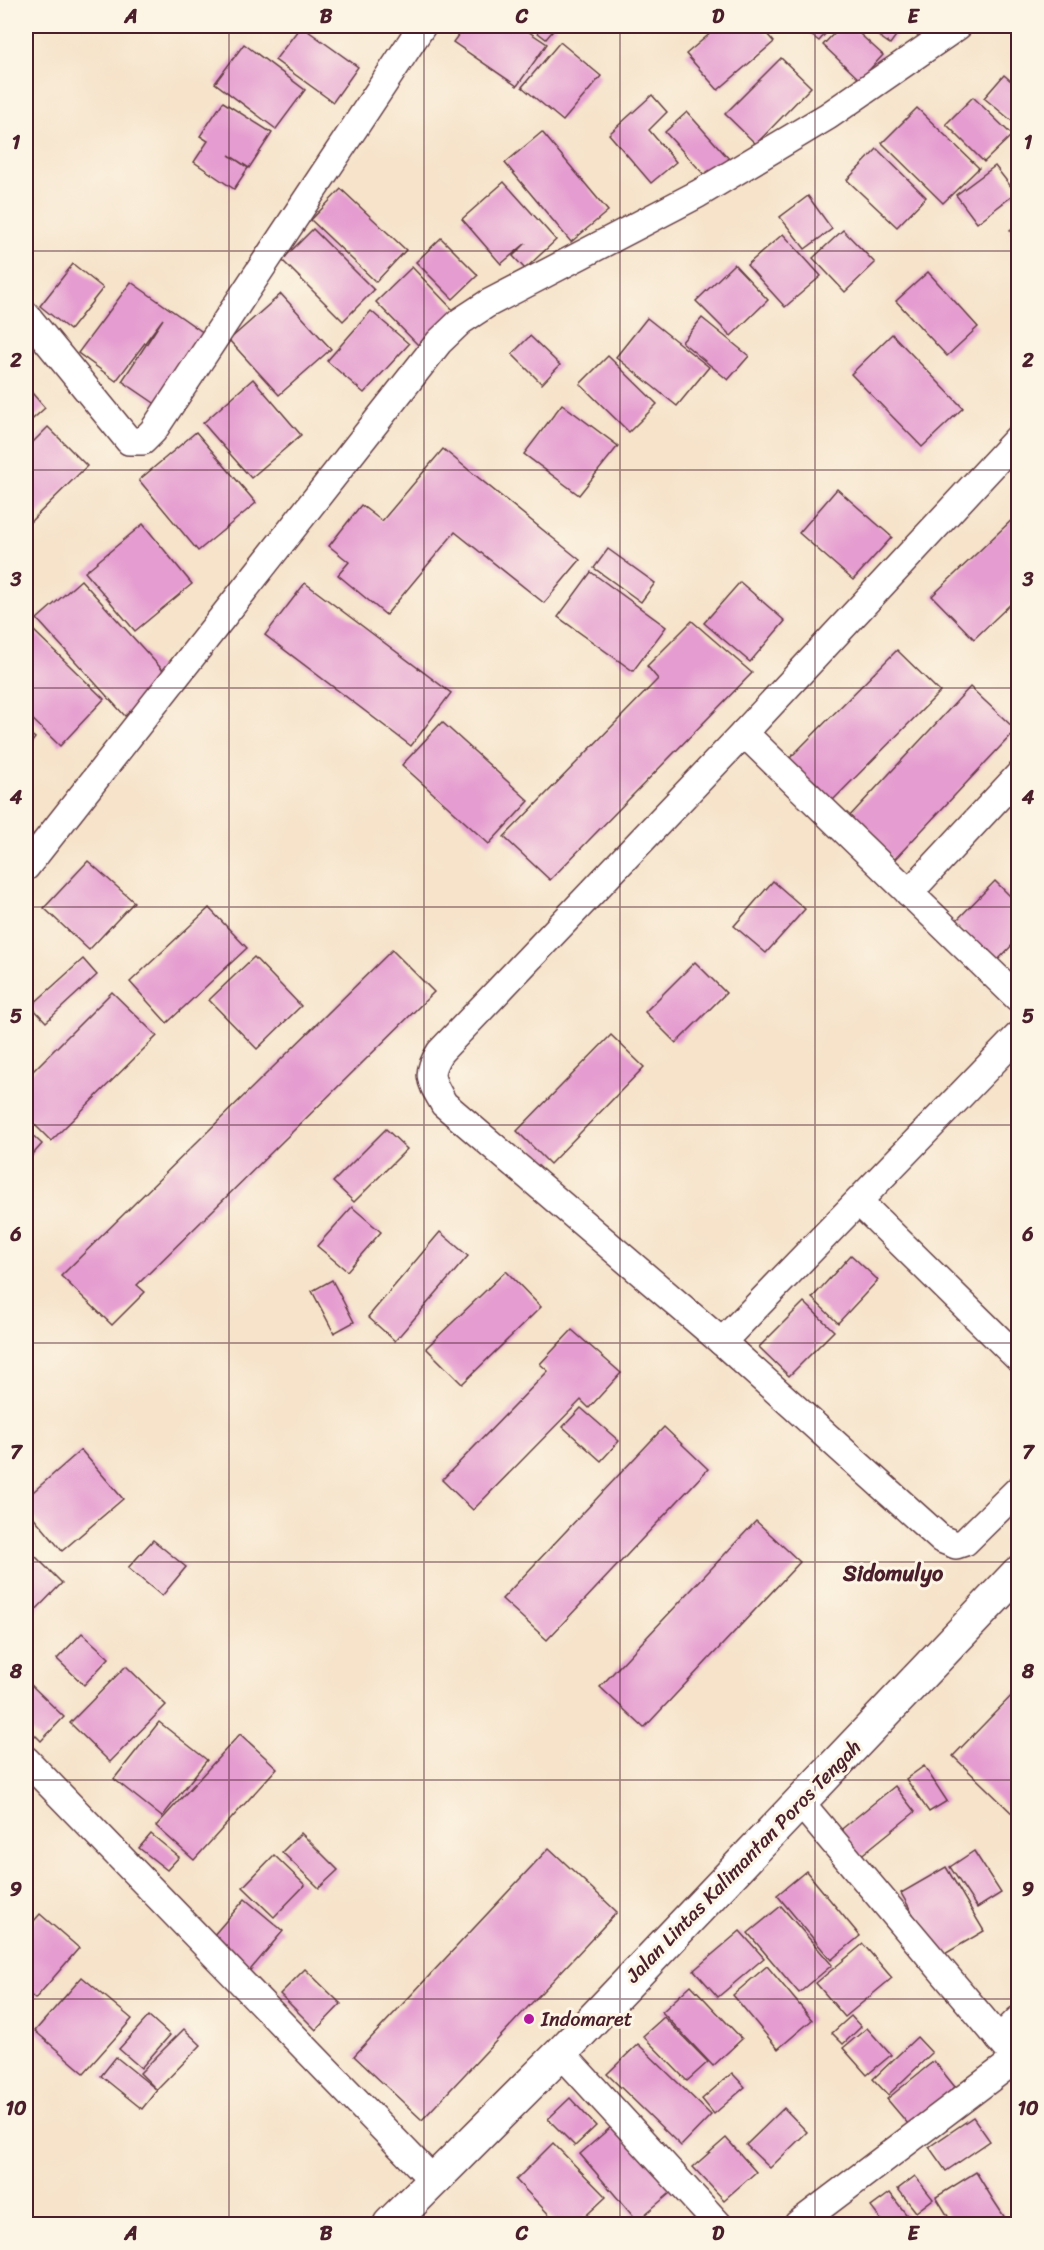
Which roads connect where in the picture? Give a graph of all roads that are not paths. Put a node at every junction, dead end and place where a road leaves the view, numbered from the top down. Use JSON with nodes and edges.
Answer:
{"nodes":[{"id":1,"x":422,"y":26,"type":"edge"},
{"id":2,"x":958,"y":26,"type":"edge"},
{"id":3,"x":26,"y":315,"type":"edge"},
{"id":4,"x":1018,"y":438,"type":"edge"},
{"id":5,"x":744,"y":733,"type":"junction"},
{"id":6,"x":1018,"y":776,"type":"edge"},
{"id":7,"x":26,"y":867,"type":"edge"},
{"id":8,"x":909,"y":892,"type":"junction"},
{"id":9,"x":1018,"y":998,"type":"edge"},
{"id":10,"x":1018,"y":1036,"type":"edge"},
{"id":11,"x":859,"y":1202,"type":"junction"},
{"id":12,"x":722,"y":1342,"type":"junction"},
{"id":13,"x":1018,"y":1358,"type":"edge"},
{"id":14,"x":1018,"y":1490,"type":"edge"},
{"id":15,"x":1018,"y":1573,"type":"edge"},
{"id":16,"x":26,"y":1760,"type":"edge"},
{"id":17,"x":800,"y":1802,"type":"junction"},
{"id":18,"x":1018,"y":2020,"type":"edge"},
{"id":19,"x":999,"y":2038,"type":"junction"},
{"id":20,"x":561,"y":2053,"type":"junction"},
{"id":21,"x":1017,"y":2060,"type":"edge"},
{"id":22,"x":433,"y":2180,"type":"junction"},
{"id":23,"x":390,"y":2224,"type":"edge"},
{"id":24,"x":718,"y":2224,"type":"edge"},
{"id":25,"x":798,"y":2224,"type":"edge"}],
"edges":[{"from":1,"to":3,"type":"street"},
{"from":2,"to":7,"type":"street"},
{"from":4,"to":5,"type":"street"},
{"from":5,"to":8,"type":"street"},
{"from":5,"to":12,"type":"street"},
{"from":6,"to":8,"type":"street"},
{"from":8,"to":9,"type":"street"},
{"from":10,"to":11,"type":"street"},
{"from":11,"to":12,"type":"street"},
{"from":11,"to":13,"type":"street"},
{"from":12,"to":14,"type":"street"},
{"from":15,"to":17,"type":"highway","name":"Jalan Lintas Kalimantan Poros Tengah"},
{"from":16,"to":22,"type":"street"},
{"from":17,"to":19,"type":"street"},
{"from":17,"to":20,"type":"highway","name":"Jalan Lintas Kalimantan Poros Tengah"},
{"from":18,"to":19,"type":"street"},
{"from":19,"to":21,"type":"street"},
{"from":20,"to":22,"type":"highway","name":"Jalan Lintas Kalimantan Poros Tengah"},
{"from":20,"to":24,"type":"street"},
{"from":21,"to":25,"type":"street"},
{"from":22,"to":23,"type":"highway","name":"Jalan Lintas Kalimantan Poros Tengah"}]}
